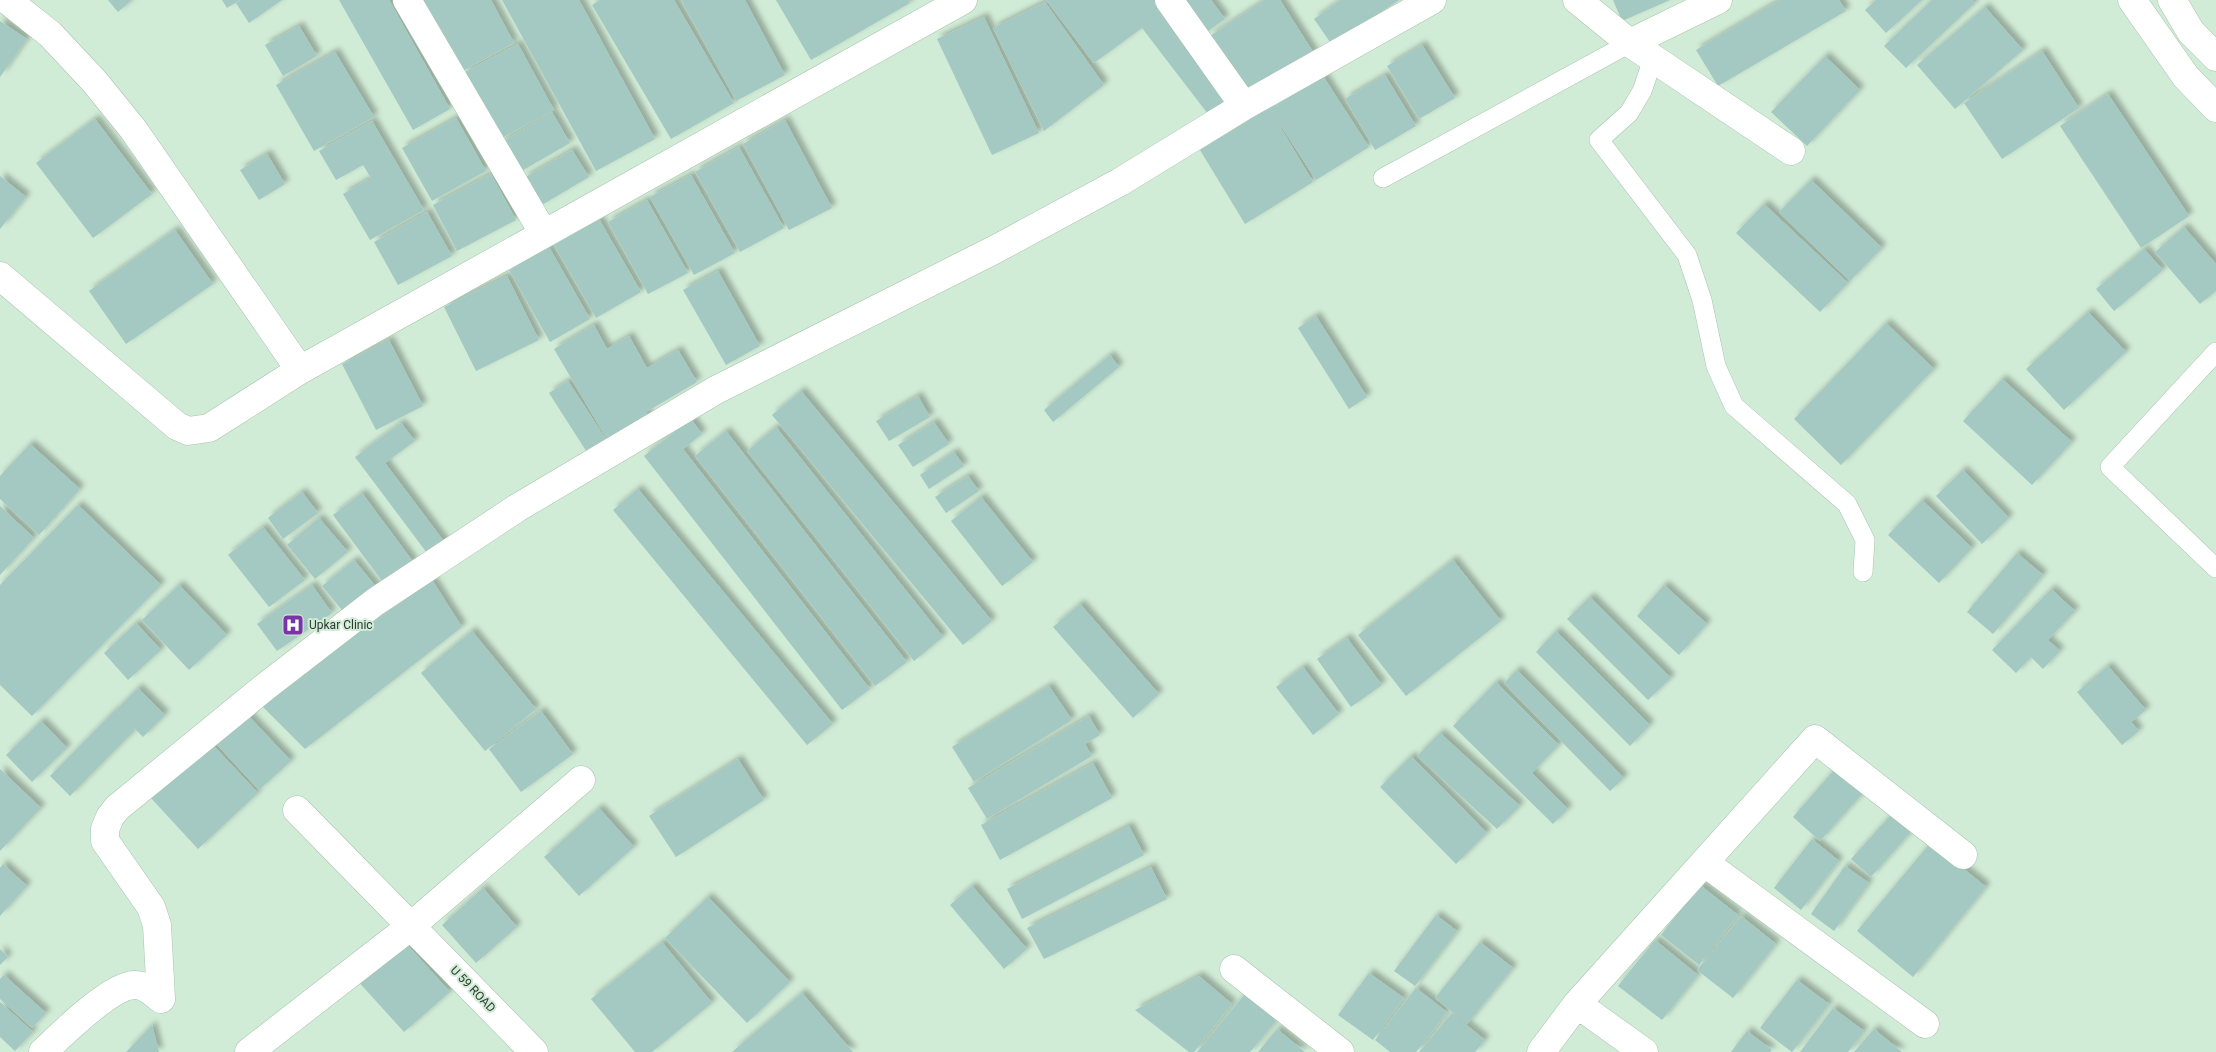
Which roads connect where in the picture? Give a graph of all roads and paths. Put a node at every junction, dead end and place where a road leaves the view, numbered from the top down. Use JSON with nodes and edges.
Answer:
{"nodes":[{"id":1,"x":7,"y":0,"type":"edge"},
{"id":2,"x":407,"y":0,"type":"edge"},
{"id":3,"x":963,"y":0,"type":"edge"},
{"id":4,"x":1169,"y":0,"type":"edge"},
{"id":5,"x":1432,"y":0,"type":"edge"},
{"id":6,"x":1577,"y":0,"type":"edge"},
{"id":7,"x":1718,"y":0,"type":"edge"},
{"id":8,"x":2132,"y":0,"type":"edge"},
{"id":9,"x":2172,"y":0,"type":"edge"},
{"id":10,"x":1630,"y":43,"type":"junction"},
{"id":11,"x":2216,"y":57,"type":"edge"},
{"id":12,"x":1653,"y":59,"type":"junction"},
{"id":13,"x":1244,"y":106,"type":"junction"},
{"id":14,"x":2216,"y":108,"type":"edge"},
{"id":15,"x":1791,"y":151,"type":"dead end"},
{"id":16,"x":1383,"y":178,"type":"dead end"},
{"id":17,"x":544,"y":234,"type":"junction"},
{"id":18,"x":0,"y":276,"type":"edge"},
{"id":19,"x":2216,"y":352,"type":"edge"},
{"id":20,"x":300,"y":370,"type":"junction"},
{"id":21,"x":2216,"y":568,"type":"edge"},
{"id":22,"x":1863,"y":572,"type":"dead end"},
{"id":23,"x":581,"y":780,"type":"dead end"},
{"id":24,"x":297,"y":810,"type":"dead end"},
{"id":25,"x":1963,"y":855,"type":"dead end"},
{"id":26,"x":1705,"y":863,"type":"junction"},
{"id":27,"x":411,"y":926,"type":"junction"},
{"id":28,"x":1234,"y":969,"type":"dead end"},
{"id":29,"x":1577,"y":1004,"type":"junction"},
{"id":30,"x":1925,"y":1024,"type":"dead end"},
{"id":31,"x":43,"y":1052,"type":"edge"},
{"id":32,"x":249,"y":1052,"type":"edge"},
{"id":33,"x":534,"y":1052,"type":"edge"},
{"id":34,"x":1340,"y":1052,"type":"edge"},
{"id":35,"x":1540,"y":1052,"type":"edge"},
{"id":36,"x":1644,"y":1052,"type":"edge"}],
"edges":[{"from":1,"to":20,"type":"street"},
{"from":2,"to":17,"type":"street"},
{"from":3,"to":17,"type":"street"},
{"from":4,"to":13,"type":"street"},
{"from":5,"to":13,"type":"street"},
{"from":6,"to":10,"type":"street"},
{"from":7,"to":10,"type":"street"},
{"from":8,"to":14,"type":"street"},
{"from":9,"to":11,"type":"street"},
{"from":10,"to":12,"type":"street"},
{"from":10,"to":16,"type":"lane"},
{"from":12,"to":15,"type":"street"},
{"from":12,"to":22,"type":"lane"},
{"from":13,"to":31,"type":"street"},
{"from":17,"to":20,"type":"street"},
{"from":18,"to":20,"type":"street"},
{"from":19,"to":21,"type":"lane"},
{"from":23,"to":27,"type":"street"},
{"from":24,"to":27,"type":"street","name":"U 59 ROAD"},
{"from":25,"to":26,"type":"street"},
{"from":26,"to":29,"type":"street"},
{"from":26,"to":30,"type":"street"},
{"from":27,"to":32,"type":"street"},
{"from":27,"to":33,"type":"street","name":"U 59 ROAD"},
{"from":28,"to":34,"type":"street"},
{"from":29,"to":35,"type":"street"},
{"from":29,"to":36,"type":"street"}]}
